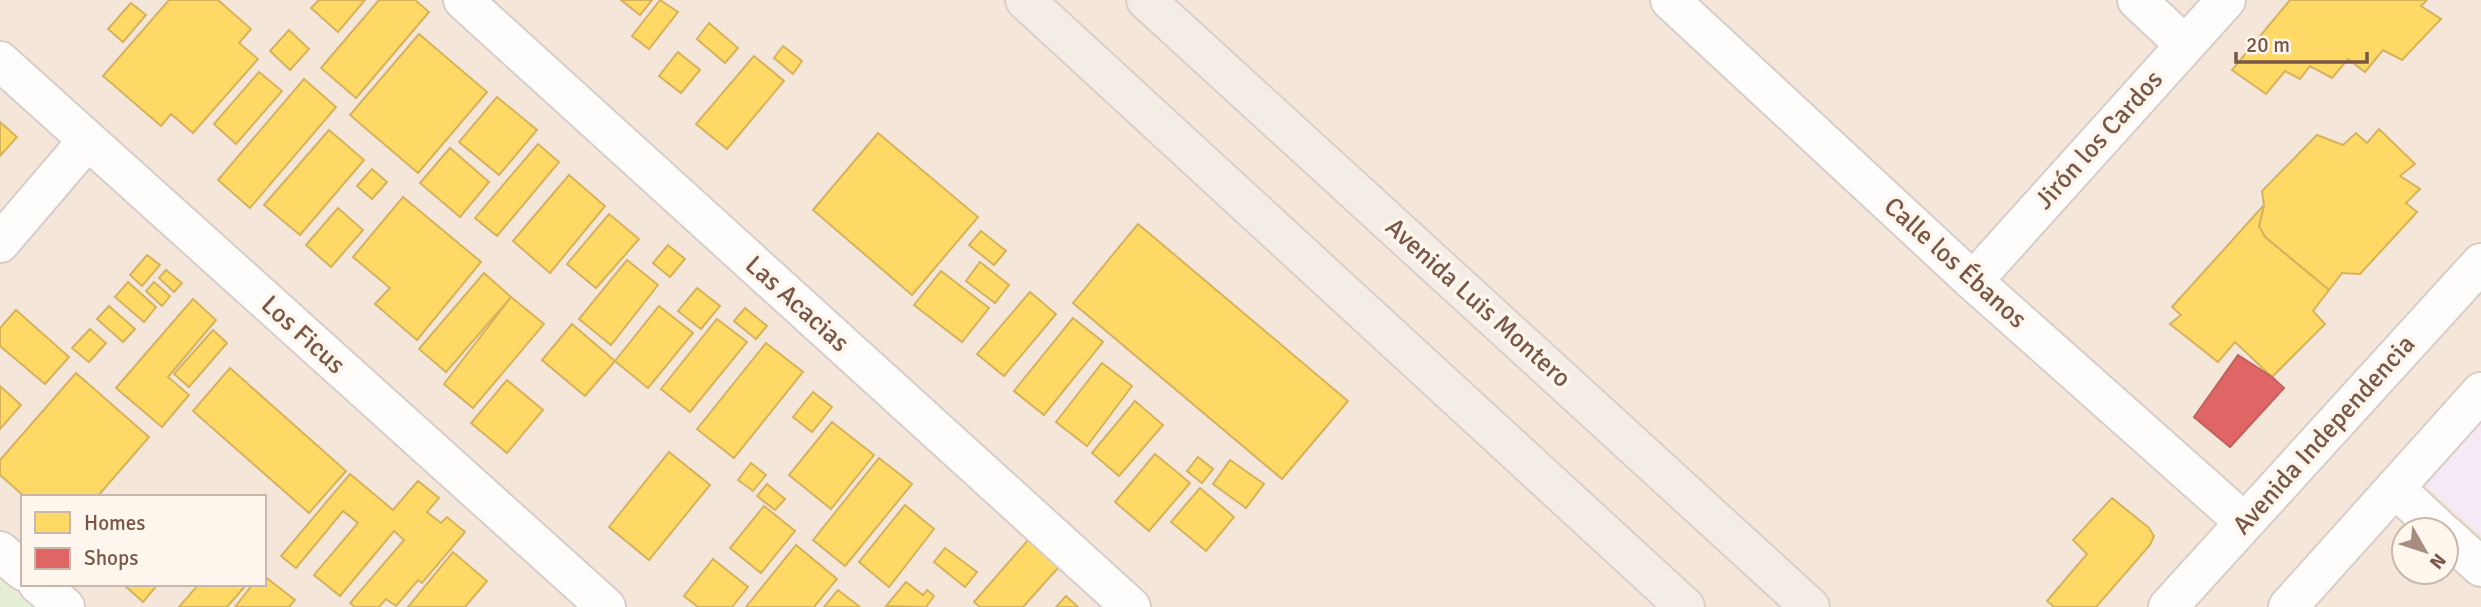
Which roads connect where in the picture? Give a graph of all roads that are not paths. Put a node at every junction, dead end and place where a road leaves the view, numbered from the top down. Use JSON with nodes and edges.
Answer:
{"nodes":[{"id":1,"x":463,"y":0,"type":"edge"},
{"id":2,"x":1025,"y":0,"type":"edge"},
{"id":3,"x":1146,"y":0,"type":"edge"},
{"id":4,"x":1670,"y":0,"type":"edge"},
{"id":5,"x":2137,"y":0,"type":"edge"},
{"id":6,"x":2226,"y":0,"type":"edge"},
{"id":7,"x":2185,"y":45,"type":"junction"},
{"id":8,"x":0,"y":61,"type":"edge"},
{"id":9,"x":87,"y":142,"type":"junction"},
{"id":10,"x":0,"y":243,"type":"edge"},
{"id":11,"x":2481,"y":263,"type":"edge"},
{"id":12,"x":1973,"y":281,"type":"junction"},
{"id":13,"x":2481,"y":392,"type":"edge"},
{"id":14,"x":2395,"y":488,"type":"junction"},
{"id":15,"x":2425,"y":516,"type":"edge"},
{"id":16,"x":2244,"y":522,"type":"junction"},
{"id":17,"x":2460,"y":548,"type":"edge"},
{"id":18,"x":0,"y":551,"type":"edge"},
{"id":19,"x":2481,"y":567,"type":"edge"},
{"id":20,"x":21,"y":569,"type":"edge"},
{"id":21,"x":40,"y":586,"type":"edge"},
{"id":22,"x":65,"y":607,"type":"edge"},
{"id":23,"x":606,"y":607,"type":"edge"},
{"id":24,"x":1131,"y":607,"type":"edge"},
{"id":25,"x":1685,"y":607,"type":"edge"},
{"id":26,"x":1810,"y":607,"type":"edge"},
{"id":27,"x":2168,"y":607,"type":"edge"},
{"id":28,"x":2288,"y":607,"type":"edge"}],
"edges":[{"from":1,"to":24,"type":"street","name":"Las Acacias"},
{"from":2,"to":25,"type":"main road"},
{"from":3,"to":26,"type":"main road","name":"Avenida Luis Montero"},
{"from":4,"to":12,"type":"street","name":"Calle los Ébanos"},
{"from":5,"to":7,"type":"street"},
{"from":6,"to":7,"type":"street","name":"Jirón los Cardos"},
{"from":7,"to":12,"type":"street","name":"Jirón los Cardos"},
{"from":8,"to":9,"type":"street","name":"Los Ficus"},
{"from":9,"to":10,"type":"street"},
{"from":9,"to":23,"type":"street","name":"Los Ficus"},
{"from":11,"to":16,"type":"street","name":"Avenida Independencia"},
{"from":12,"to":16,"type":"street","name":"Calle los Ébanos"},
{"from":13,"to":14,"type":"street"},
{"from":14,"to":15,"type":"street"},
{"from":14,"to":28,"type":"street"},
{"from":16,"to":27,"type":"street","name":"Avenida Independencia"},
{"from":17,"to":19,"type":"street"},
{"from":18,"to":20,"type":"street"},
{"from":21,"to":22,"type":"street"}]}
